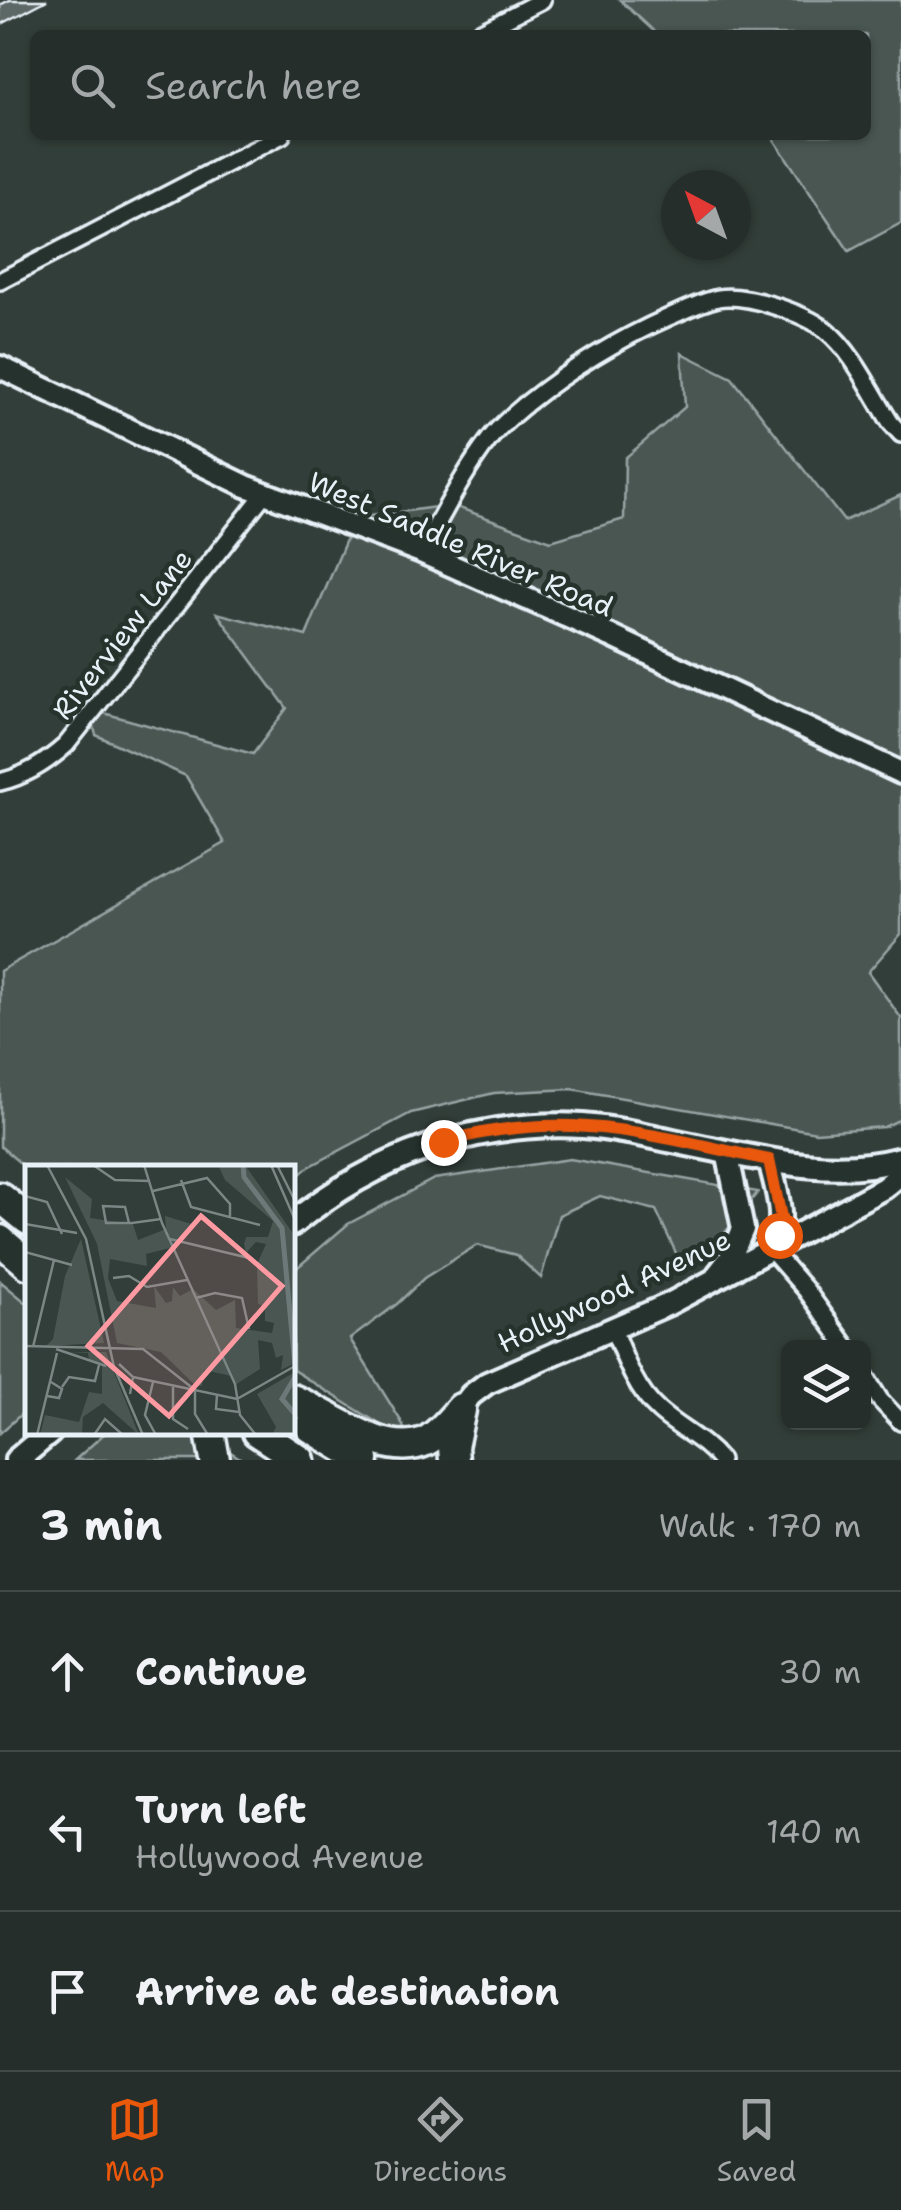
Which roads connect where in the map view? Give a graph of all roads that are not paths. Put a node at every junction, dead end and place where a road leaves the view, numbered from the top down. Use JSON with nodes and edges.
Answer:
{"nodes":[{"id":1,"x":542,"y":0,"type":"edge"},
{"id":2,"x":484,"y":30,"type":"edge"},
{"id":3,"x":272,"y":140,"type":"edge"},
{"id":4,"x":0,"y":281,"type":"edge"},
{"id":5,"x":0,"y":367,"type":"edge"},
{"id":6,"x":901,"y":434,"type":"edge"},
{"id":7,"x":265,"y":493,"type":"junction"},
{"id":8,"x":421,"y":552,"type":"junction"},
{"id":9,"x":901,"y":773,"type":"edge"},
{"id":10,"x":0,"y":782,"type":"edge"},
{"id":11,"x":727,"y":1152,"type":"junction"},
{"id":12,"x":901,"y":1159,"type":"edge"},
{"id":13,"x":769,"y":1160,"type":"junction"},
{"id":14,"x":901,"y":1174,"type":"edge"},
{"id":15,"x":0,"y":1197,"type":"edge"},
{"id":16,"x":25,"y":1218,"type":"edge"},
{"id":17,"x":295,"y":1222,"type":"edge"},
{"id":18,"x":743,"y":1230,"type":"junction"},
{"id":19,"x":0,"y":1240,"type":"edge"},
{"id":20,"x":771,"y":1250,"type":"junction"},
{"id":21,"x":25,"y":1261,"type":"edge"},
{"id":22,"x":712,"y":1280,"type":"junction"},
{"id":23,"x":612,"y":1329,"type":"junction"},
{"id":24,"x":842,"y":1340,"type":"edge"},
{"id":25,"x":871,"y":1385,"type":"edge"},
{"id":26,"x":295,"y":1400,"type":"edge"},
{"id":27,"x":461,"y":1408,"type":"junction"},
{"id":28,"x":295,"y":1418,"type":"edge"},
{"id":29,"x":901,"y":1422,"type":"edge"},
{"id":30,"x":46,"y":1435,"type":"edge"},
{"id":31,"x":211,"y":1435,"type":"edge"},
{"id":32,"x":262,"y":1435,"type":"edge"},
{"id":33,"x":17,"y":1460,"type":"edge"},
{"id":34,"x":215,"y":1460,"type":"edge"},
{"id":35,"x":300,"y":1460,"type":"edge"},
{"id":36,"x":364,"y":1460,"type":"edge"},
{"id":37,"x":454,"y":1460,"type":"edge"},
{"id":38,"x":720,"y":1460,"type":"edge"}],
"edges":[{"from":1,"to":2,"type":"street"},
{"from":3,"to":4,"type":"street"},
{"from":5,"to":7,"type":"street","name":"West Saddle River Road"},
{"from":6,"to":8,"type":"street"},
{"from":7,"to":8,"type":"street","name":"West Saddle River Road"},
{"from":7,"to":10,"type":"street","name":"Riverview Lane"},
{"from":8,"to":9,"type":"street","name":"West Saddle River Road"},
{"from":11,"to":13,"type":"main road"},
{"from":11,"to":17,"type":"main road"},
{"from":11,"to":18,"type":"street","name":"Hollywood Avenue"},
{"from":12,"to":13,"type":"main road"},
{"from":13,"to":20,"type":"street"},
{"from":14,"to":20,"type":"street","name":"Hollywood Avenue"},
{"from":15,"to":16,"type":"highway"},
{"from":18,"to":20,"type":"street"},
{"from":18,"to":22,"type":"street"},
{"from":19,"to":21,"type":"highway"},
{"from":20,"to":22,"type":"street","name":"Hollywood Avenue"},
{"from":20,"to":24,"type":"street"},
{"from":22,"to":23,"type":"street","name":"Hollywood Avenue"},
{"from":23,"to":27,"type":"street","name":"Hollywood Avenue"},
{"from":23,"to":38,"type":"street"},
{"from":25,"to":29,"type":"street"},
{"from":26,"to":27,"type":"highway"},
{"from":27,"to":37,"type":"highway"},
{"from":28,"to":36,"type":"highway"},
{"from":30,"to":33,"type":"main road"},
{"from":31,"to":34,"type":"highway"},
{"from":32,"to":35,"type":"highway"}]}
